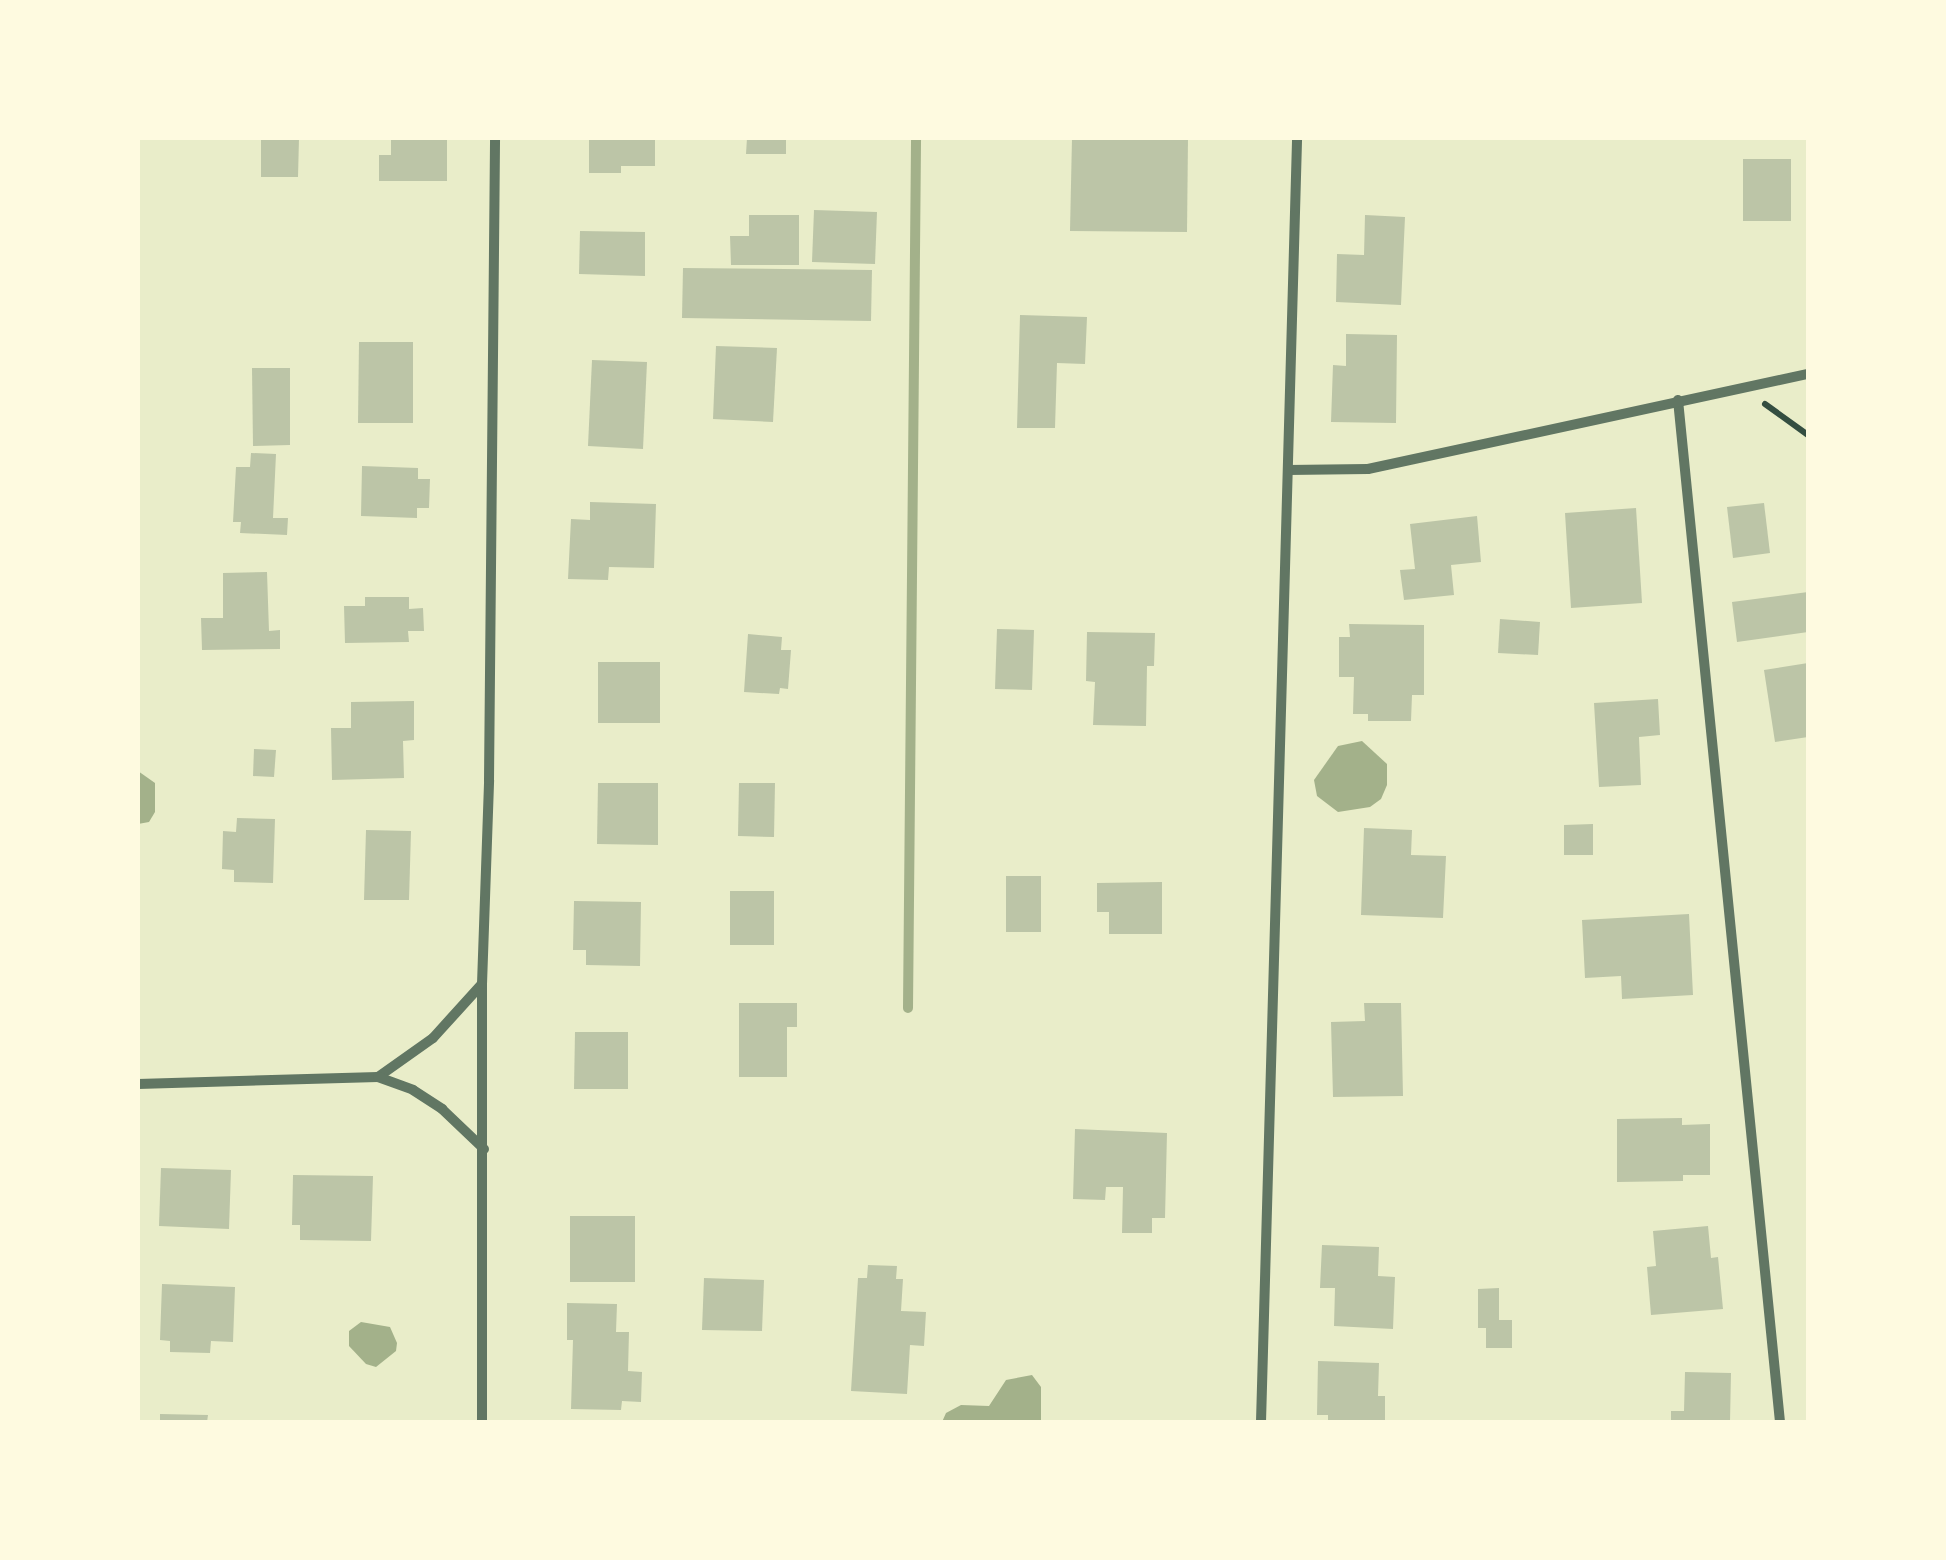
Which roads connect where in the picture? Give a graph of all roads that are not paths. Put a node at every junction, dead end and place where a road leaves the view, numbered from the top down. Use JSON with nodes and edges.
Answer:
{"nodes":[{"id":1,"x":495,"y":138,"type":"edge"},
{"id":2,"x":1297,"y":138,"type":"edge"},
{"id":3,"x":1808,"y":374,"type":"edge"},
{"id":4,"x":1678,"y":400,"type":"junction"},
{"id":5,"x":1288,"y":470,"type":"junction"},
{"id":6,"x":482,"y":984,"type":"junction"},
{"id":7,"x":378,"y":1077,"type":"junction"},
{"id":8,"x":138,"y":1084,"type":"edge"},
{"id":9,"x":484,"y":1149,"type":"junction"},
{"id":10,"x":482,"y":1422,"type":"edge"},
{"id":11,"x":1261,"y":1422,"type":"edge"},
{"id":12,"x":1780,"y":1422,"type":"edge"}],
"edges":[{"from":1,"to":6,"type":"street"},
{"from":2,"to":5,"type":"street"},
{"from":3,"to":4,"type":"street"},
{"from":4,"to":5,"type":"street"},
{"from":4,"to":12,"type":"street"},
{"from":5,"to":11,"type":"street"},
{"from":6,"to":7,"type":"street"},
{"from":6,"to":9,"type":"street"},
{"from":7,"to":8,"type":"street"},
{"from":7,"to":9,"type":"street"},
{"from":9,"to":10,"type":"street"}]}
